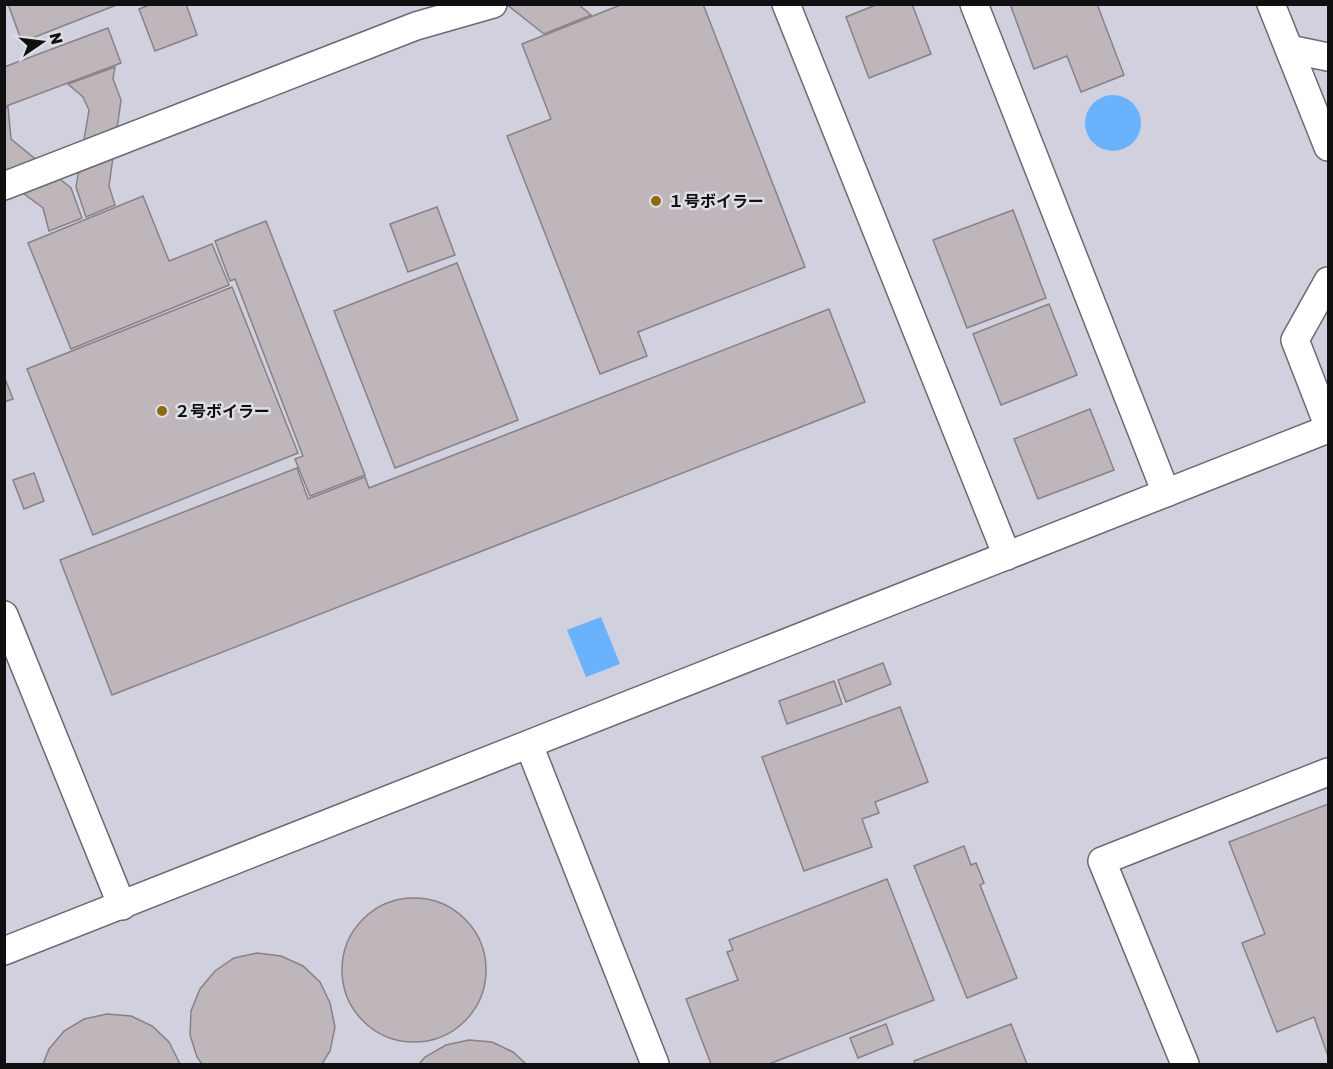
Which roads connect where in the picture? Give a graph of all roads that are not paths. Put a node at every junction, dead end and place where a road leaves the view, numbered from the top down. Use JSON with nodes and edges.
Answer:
{"nodes":[{"id":1,"x":493,"y":4,"type":"edge"},
{"id":2,"x":786,"y":4,"type":"edge"},
{"id":3,"x":974,"y":4,"type":"edge"},
{"id":4,"x":1271,"y":4,"type":"edge"},
{"id":5,"x":1289,"y":49,"type":"junction"},
{"id":6,"x":1329,"y":57,"type":"edge"},
{"id":7,"x":1329,"y":147,"type":"edge"},
{"id":8,"x":4,"y":186,"type":"edge"},
{"id":9,"x":1329,"y":281,"type":"edge"},
{"id":10,"x":1329,"y":427,"type":"edge"},
{"id":11,"x":1167,"y":493,"type":"junction"},
{"id":12,"x":1007,"y":556,"type":"junction"},
{"id":13,"x":4,"y":615,"type":"edge"},
{"id":14,"x":529,"y":745,"type":"junction"},
{"id":15,"x":1329,"y":772,"type":"edge"},
{"id":16,"x":122,"y":906,"type":"junction"},
{"id":17,"x":4,"y":951,"type":"edge"},
{"id":18,"x":655,"y":1065,"type":"edge"},
{"id":19,"x":1185,"y":1065,"type":"edge"}],
"edges":[{"from":1,"to":8,"type":"lane"},
{"from":2,"to":12,"type":"lane"},
{"from":3,"to":11,"type":"lane"},
{"from":4,"to":5,"type":"lane"},
{"from":5,"to":6,"type":"lane"},
{"from":5,"to":7,"type":"lane"},
{"from":9,"to":10,"type":"lane"},
{"from":10,"to":11,"type":"lane"},
{"from":11,"to":12,"type":"lane"},
{"from":12,"to":14,"type":"lane"},
{"from":13,"to":16,"type":"lane"},
{"from":14,"to":16,"type":"lane"},
{"from":14,"to":18,"type":"lane"},
{"from":15,"to":19,"type":"lane"},
{"from":16,"to":17,"type":"lane"}]}
